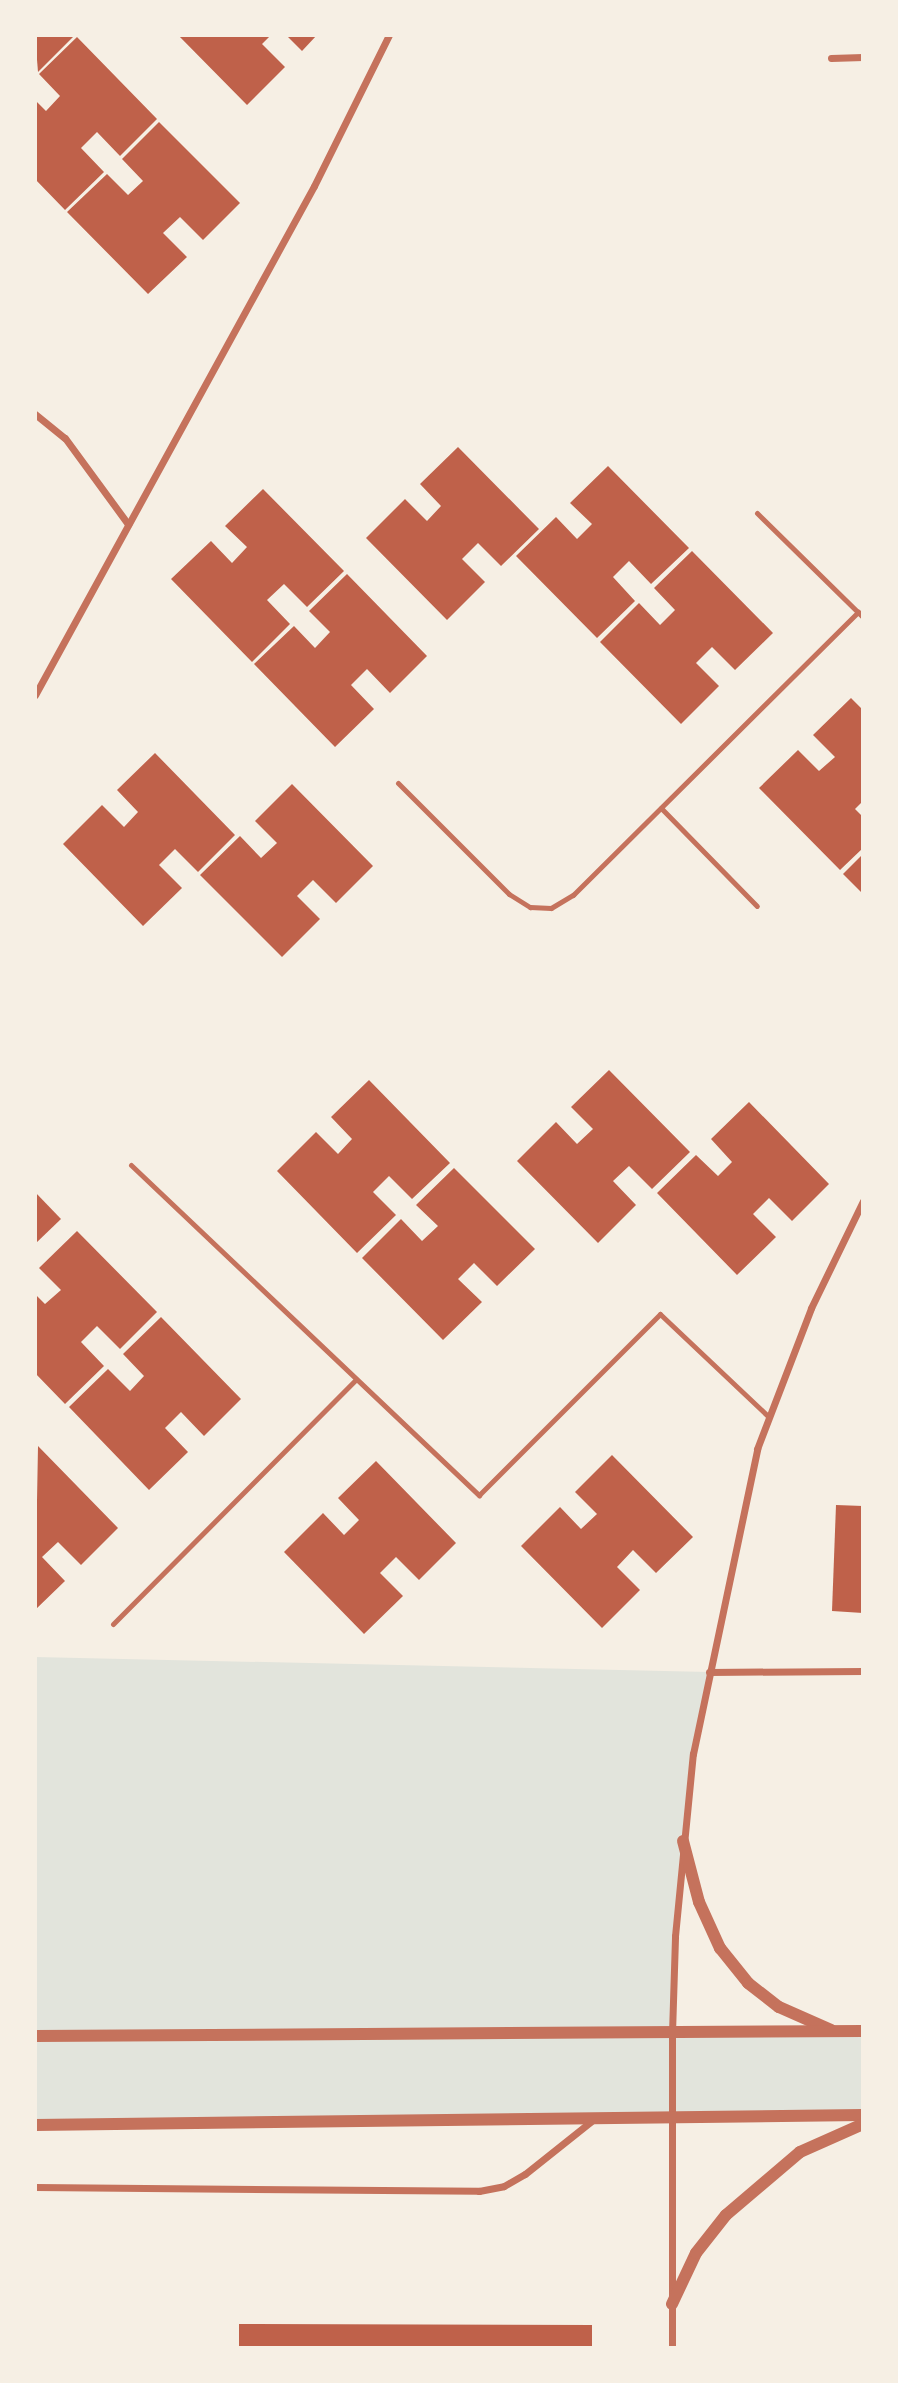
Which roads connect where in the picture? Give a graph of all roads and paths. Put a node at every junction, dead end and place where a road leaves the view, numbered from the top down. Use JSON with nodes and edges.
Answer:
{"nodes":[{"id":1,"x":389,"y":35,"type":"edge"},
{"id":2,"x":863,"y":57,"type":"edge"},
{"id":3,"x":831,"y":58,"type":"dead end"},
{"id":4,"x":35,"y":414,"type":"edge"},
{"id":5,"x":757,"y":513,"type":"dead end"},
{"id":6,"x":128,"y":524,"type":"junction"},
{"id":7,"x":860,"y":615,"type":"edge"},
{"id":8,"x":35,"y":695,"type":"edge"},
{"id":9,"x":398,"y":783,"type":"dead end"},
{"id":10,"x":661,"y":808,"type":"junction"},
{"id":11,"x":757,"y":906,"type":"dead end"},
{"id":12,"x":131,"y":1165,"type":"dead end"},
{"id":13,"x":863,"y":1201,"type":"edge"},
{"id":14,"x":356,"y":1379,"type":"junction"},
{"id":15,"x":769,"y":1417,"type":"junction"},
{"id":16,"x":113,"y":1623,"type":"dead end"},
{"id":17,"x":863,"y":1671,"type":"edge"},
{"id":18,"x":709,"y":1672,"type":"junction"},
{"id":19,"x":683,"y":1841,"type":"junction"},
{"id":20,"x":835,"y":2031,"type":"junction"},
{"id":21,"x":863,"y":2031,"type":"edge"},
{"id":22,"x":672,"y":2033,"type":"junction"},
{"id":23,"x":35,"y":2036,"type":"edge"},
{"id":24,"x":863,"y":2115,"type":"edge"},
{"id":25,"x":671,"y":2119,"type":"junction"},
{"id":26,"x":593,"y":2120,"type":"junction"},
{"id":27,"x":863,"y":2124,"type":"edge"},
{"id":28,"x":35,"y":2125,"type":"edge"},
{"id":29,"x":35,"y":2187,"type":"edge"},
{"id":30,"x":671,"y":2304,"type":"junction"},
{"id":31,"x":672,"y":2348,"type":"edge"}],
"edges":[{"from":1,"to":6,"type":"street"},
{"from":2,"to":3,"type":"street"},
{"from":4,"to":6,"type":"street"},
{"from":5,"to":7,"type":"lane"},
{"from":6,"to":8,"type":"street"},
{"from":7,"to":10,"type":"lane"},
{"from":9,"to":10,"type":"lane"},
{"from":10,"to":11,"type":"lane"},
{"from":12,"to":14,"type":"lane"},
{"from":13,"to":15,"type":"street"},
{"from":14,"to":15,"type":"lane"},
{"from":14,"to":16,"type":"lane"},
{"from":15,"to":18,"type":"street"},
{"from":17,"to":18,"type":"street"},
{"from":18,"to":19,"type":"street"},
{"from":19,"to":20,"type":"street"},
{"from":19,"to":22,"type":"street"},
{"from":20,"to":21,"type":"street"},
{"from":20,"to":22,"type":"street"},
{"from":22,"to":23,"type":"street"},
{"from":22,"to":25,"type":"street"},
{"from":24,"to":25,"type":"street"},
{"from":25,"to":26,"type":"street"},
{"from":25,"to":30,"type":"street"},
{"from":26,"to":28,"type":"street"},
{"from":26,"to":29,"type":"street"},
{"from":27,"to":30,"type":"street"},
{"from":30,"to":31,"type":"street"}]}
